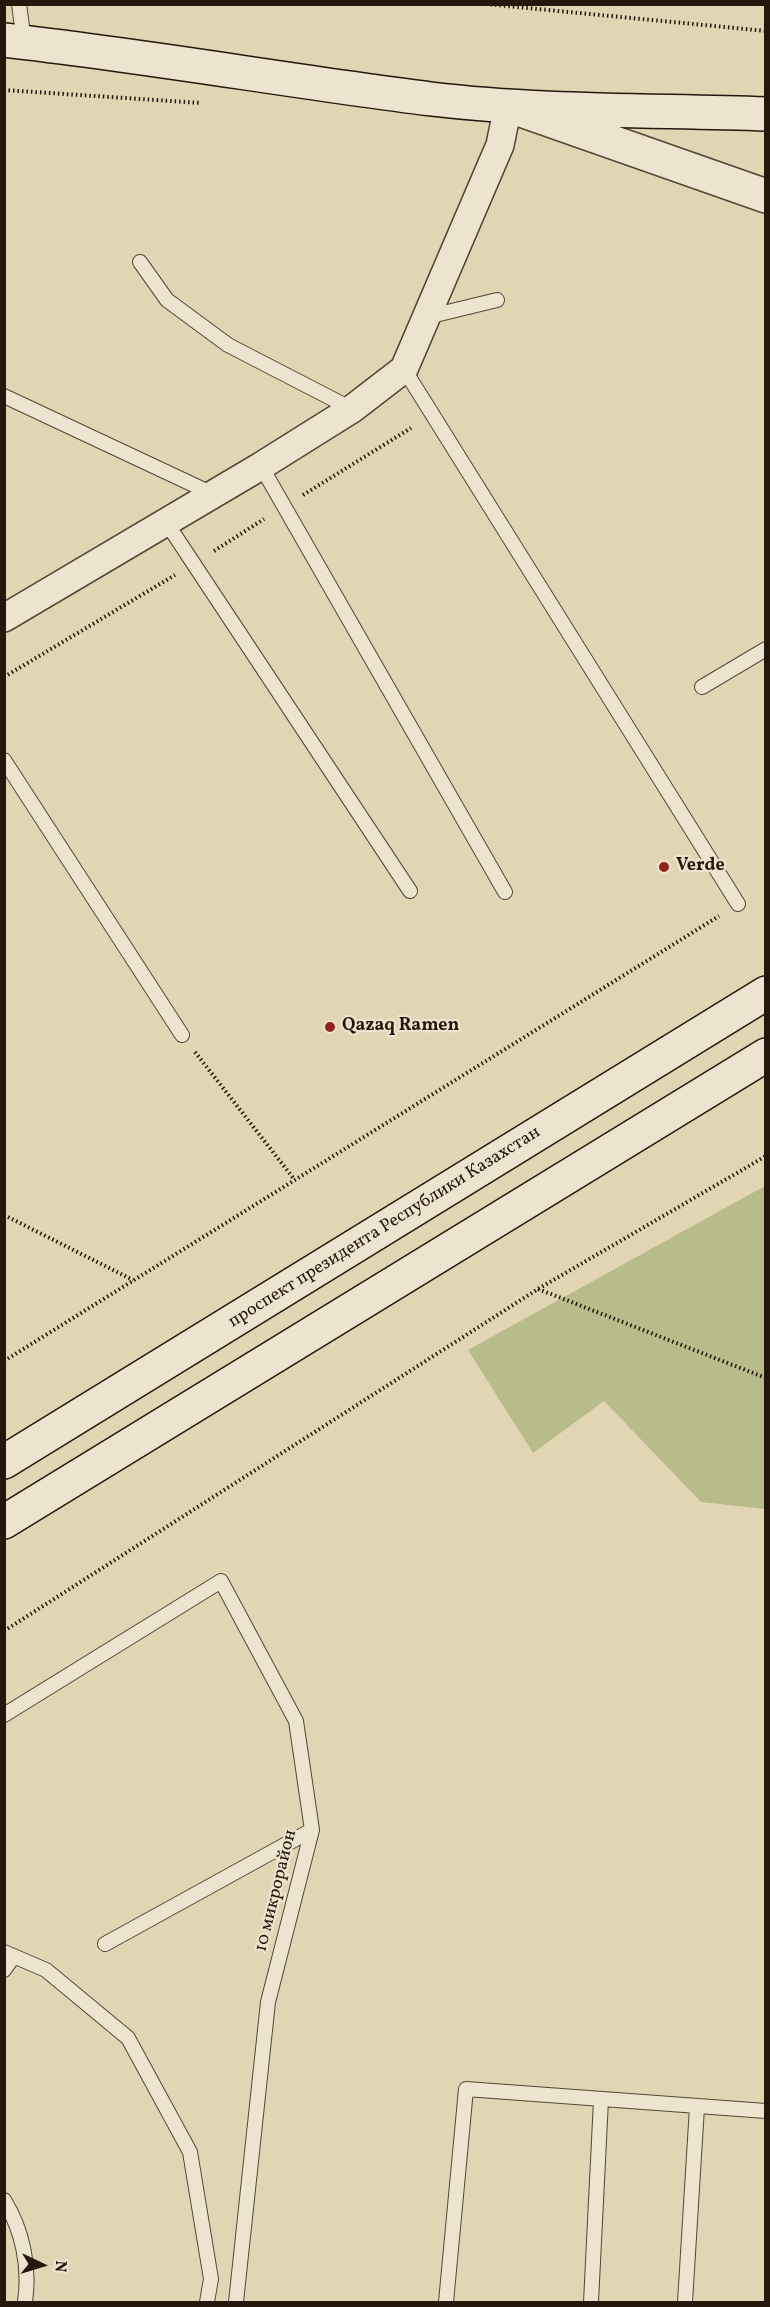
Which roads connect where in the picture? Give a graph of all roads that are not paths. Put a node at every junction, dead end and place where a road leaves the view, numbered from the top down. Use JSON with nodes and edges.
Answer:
{"nodes":[{"id":1,"x":19,"y":4,"type":"edge"},
{"id":2,"x":14,"y":41,"type":"edge"},
{"id":3,"x":508,"y":106,"type":"junction"},
{"id":4,"x":765,"y":114,"type":"edge"},
{"id":5,"x":765,"y":196,"type":"edge"},
{"id":6,"x":140,"y":262,"type":"dead end"},
{"id":7,"x":497,"y":300,"type":"dead end"},
{"id":8,"x":427,"y":317,"type":"junction"},
{"id":9,"x":404,"y":369,"type":"junction"},
{"id":10,"x":4,"y":396,"type":"edge"},
{"id":11,"x":352,"y":409,"type":"junction"},
{"id":12,"x":261,"y":466,"type":"junction"},
{"id":13,"x":213,"y":494,"type":"junction"},
{"id":14,"x":166,"y":522,"type":"junction"},
{"id":15,"x":4,"y":618,"type":"edge"},
{"id":16,"x":765,"y":650,"type":"edge"},
{"id":17,"x":702,"y":687,"type":"dead end"},
{"id":18,"x":4,"y":760,"type":"edge"},
{"id":19,"x":410,"y":891,"type":"dead end"},
{"id":20,"x":505,"y":892,"type":"dead end"},
{"id":21,"x":738,"y":904,"type":"road end"},
{"id":22,"x":765,"y":993,"type":"edge"},
{"id":23,"x":182,"y":1035,"type":"road end"},
{"id":24,"x":765,"y":1055,"type":"edge"},
{"id":25,"x":4,"y":1462,"type":"edge"},
{"id":26,"x":4,"y":1522,"type":"edge"},
{"id":27,"x":4,"y":1715,"type":"edge"},
{"id":28,"x":312,"y":1830,"type":"junction"},
{"id":29,"x":105,"y":1944,"type":"dead end"},
{"id":30,"x":9,"y":1954,"type":"edge"},
{"id":31,"x":4,"y":1970,"type":"edge"},
{"id":32,"x":601,"y":2100,"type":"junction"},
{"id":33,"x":697,"y":2107,"type":"junction"},
{"id":34,"x":765,"y":2111,"type":"edge"},
{"id":35,"x":4,"y":2200,"type":"edge"},
{"id":36,"x":25,"y":2302,"type":"edge"},
{"id":37,"x":207,"y":2302,"type":"edge"},
{"id":38,"x":236,"y":2302,"type":"edge"},
{"id":39,"x":446,"y":2302,"type":"edge"},
{"id":40,"x":591,"y":2302,"type":"edge"},
{"id":41,"x":686,"y":2302,"type":"edge"}],
"edges":[{"from":1,"to":2,"type":"lane"},
{"from":2,"to":3,"type":"main road"},
{"from":3,"to":4,"type":"main road"},
{"from":3,"to":5,"type":"main road"},
{"from":3,"to":8,"type":"street"},
{"from":6,"to":11,"type":"lane"},
{"from":7,"to":8,"type":"lane"},
{"from":8,"to":9,"type":"street"},
{"from":9,"to":11,"type":"street"},
{"from":9,"to":21,"type":"lane"},
{"from":10,"to":13,"type":"lane"},
{"from":11,"to":12,"type":"street"},
{"from":12,"to":13,"type":"street"},
{"from":12,"to":20,"type":"lane"},
{"from":13,"to":14,"type":"street"},
{"from":14,"to":15,"type":"street"},
{"from":14,"to":19,"type":"lane"},
{"from":16,"to":17,"type":"lane"},
{"from":18,"to":23,"type":"lane"},
{"from":22,"to":25,"type":"main road","name":"проспект президента Республики Казахстан"},
{"from":24,"to":26,"type":"main road"},
{"from":27,"to":28,"type":"lane","name":"10 микрорайон"},
{"from":28,"to":29,"type":"lane"},
{"from":28,"to":38,"type":"lane","name":"10 микрорайон"},
{"from":30,"to":31,"type":"lane"},
{"from":30,"to":37,"type":"lane"},
{"from":32,"to":33,"type":"lane"},
{"from":32,"to":39,"type":"lane"},
{"from":32,"to":40,"type":"lane"},
{"from":33,"to":34,"type":"lane"},
{"from":33,"to":41,"type":"lane"},
{"from":35,"to":36,"type":"lane"}]}
